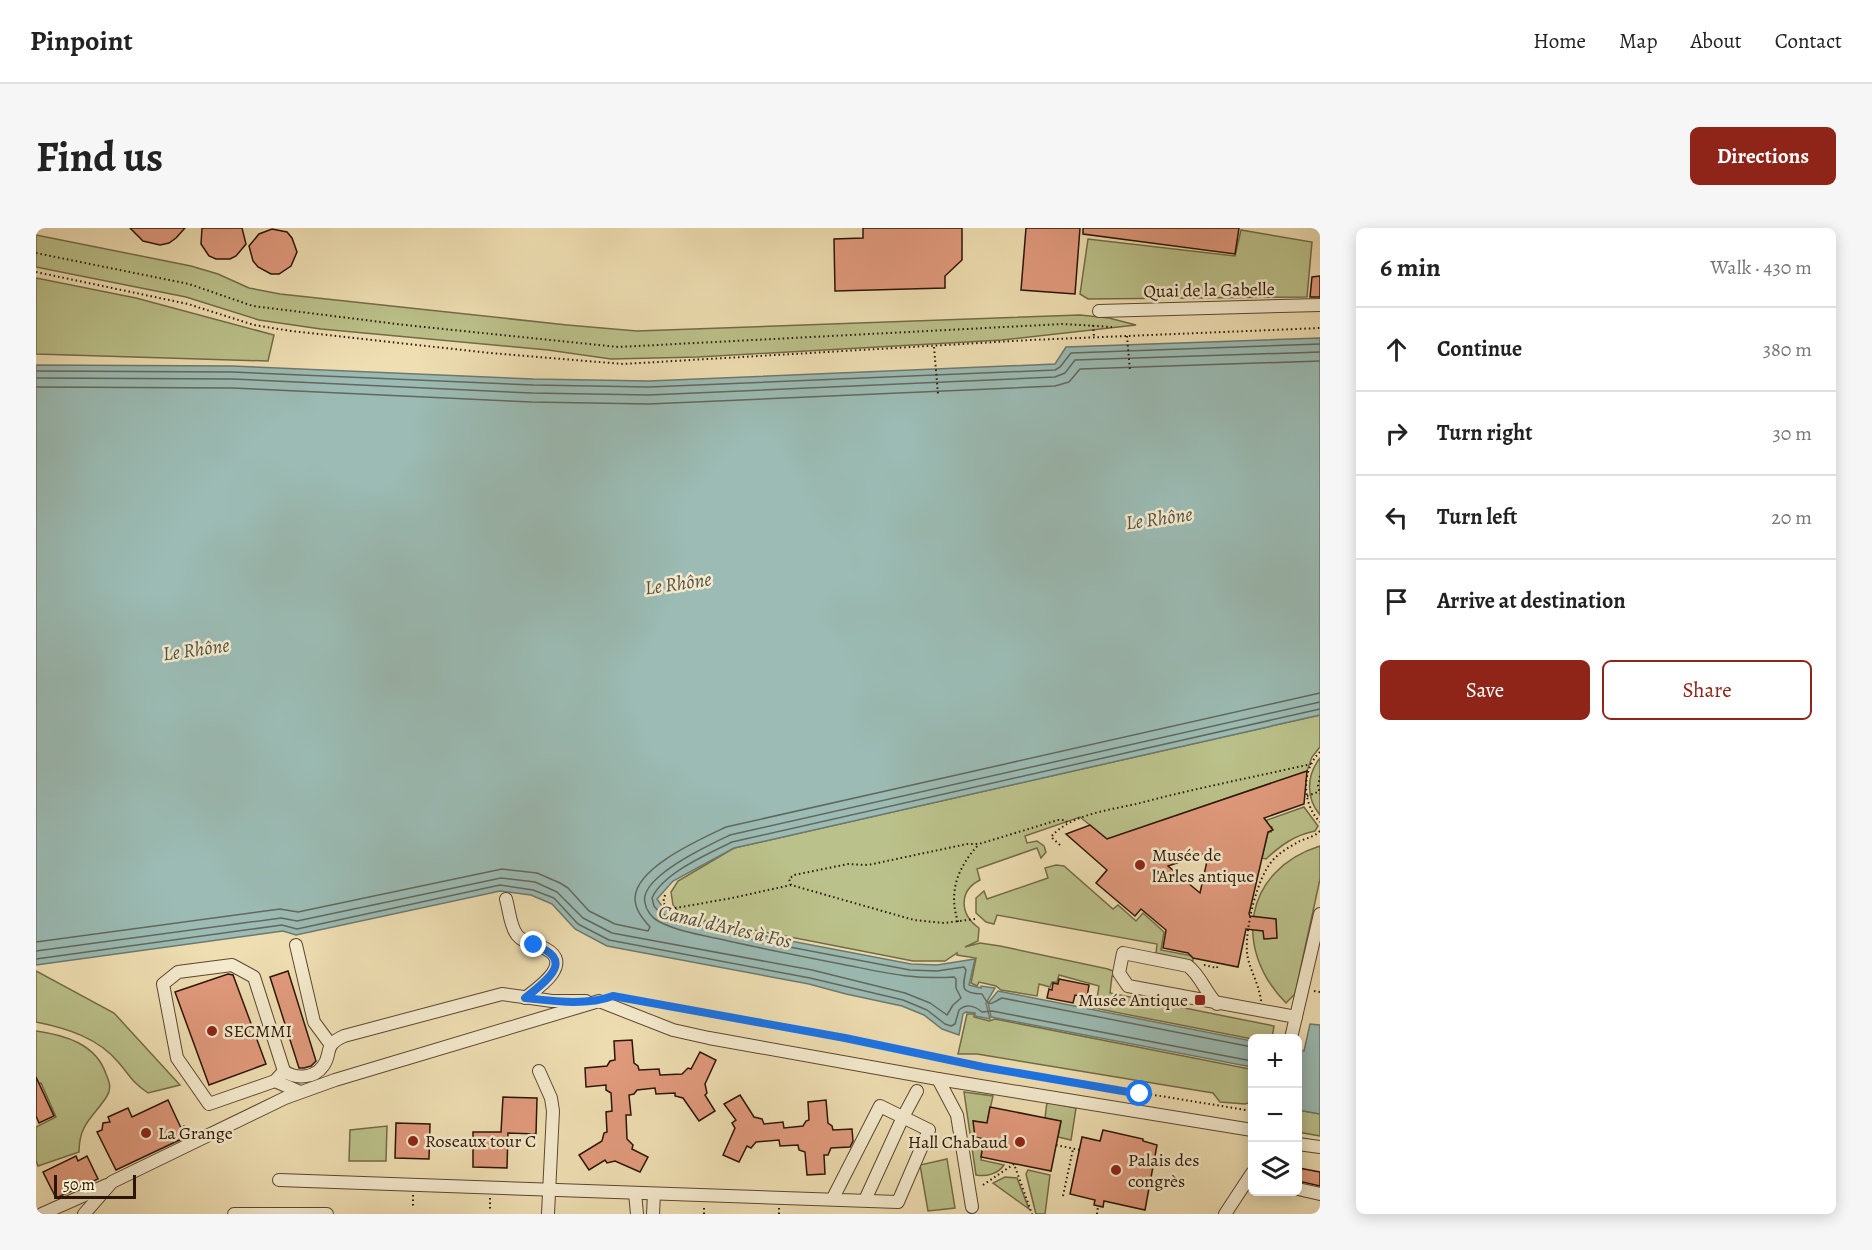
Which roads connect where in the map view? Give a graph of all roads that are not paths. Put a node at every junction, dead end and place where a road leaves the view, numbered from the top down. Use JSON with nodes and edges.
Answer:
{"nodes":[{"id":1,"x":1320,"y":305,"type":"edge"},
{"id":2,"x":1099,"y":311,"type":"dead end"},
{"id":3,"x":506,"y":899,"type":"dead end"},
{"id":4,"x":1320,"y":914,"type":"edge"},
{"id":5,"x":296,"y":945,"type":"dead end"},
{"id":6,"x":525,"y":998,"type":"junction"},
{"id":7,"x":599,"y":1001,"type":"junction"},
{"id":8,"x":1217,"y":1004,"type":"junction"},
{"id":9,"x":1296,"y":1017,"type":"junction"},
{"id":10,"x":1292,"y":1034,"type":"edge"},
{"id":11,"x":331,"y":1045,"type":"junction"},
{"id":12,"x":284,"y":1071,"type":"junction"},
{"id":13,"x":539,"y":1071,"type":"dead end"},
{"id":14,"x":938,"y":1079,"type":"junction"},
{"id":15,"x":275,"y":1081,"type":"junction"},
{"id":16,"x":917,"y":1091,"type":"dead end"},
{"id":17,"x":300,"y":1092,"type":"junction"},
{"id":18,"x":903,"y":1117,"type":"junction"},
{"id":19,"x":1248,"y":1129,"type":"edge"},
{"id":20,"x":1302,"y":1144,"type":"edge"},
{"id":21,"x":1320,"y":1147,"type":"edge"},
{"id":22,"x":279,"y":1180,"type":"dead end"},
{"id":23,"x":1248,"y":1180,"type":"edge"},
{"id":24,"x":112,"y":1182,"type":"junction"},
{"id":25,"x":549,"y":1189,"type":"junction"},
{"id":26,"x":1302,"y":1190,"type":"edge"},
{"id":27,"x":635,"y":1193,"type":"junction"},
{"id":28,"x":654,"y":1194,"type":"junction"},
{"id":29,"x":1320,"y":1194,"type":"edge"},
{"id":30,"x":84,"y":1195,"type":"junction"},
{"id":31,"x":833,"y":1198,"type":"junction"},
{"id":32,"x":865,"y":1200,"type":"junction"},
{"id":33,"x":80,"y":1210,"type":"edge"},
{"id":34,"x":972,"y":1212,"type":"edge"},
{"id":35,"x":1228,"y":1213,"type":"edge"},
{"id":36,"x":42,"y":1214,"type":"edge"},
{"id":37,"x":234,"y":1214,"type":"edge"},
{"id":38,"x":327,"y":1214,"type":"edge"},
{"id":39,"x":548,"y":1214,"type":"edge"},
{"id":40,"x":637,"y":1214,"type":"edge"},
{"id":41,"x":653,"y":1214,"type":"edge"}],
"edges":[{"from":1,"to":2,"type":"street","name":"Quai de la Gabelle"},
{"from":3,"to":6,"type":"street"},
{"from":4,"to":9,"type":"street"},
{"from":5,"to":11,"type":"street"},
{"from":6,"to":7,"type":"street"},
{"from":6,"to":11,"type":"street"},
{"from":7,"to":14,"type":"street"},
{"from":7,"to":17,"type":"street"},
{"from":8,"to":8,"type":"street"},
{"from":8,"to":9,"type":"street"},
{"from":9,"to":10,"type":"street"},
{"from":11,"to":12,"type":"street"},
{"from":12,"to":15,"type":"street"},
{"from":12,"to":15,"type":"street"},
{"from":13,"to":25,"type":"street"},
{"from":14,"to":19,"type":"street"},
{"from":14,"to":34,"type":"street"},
{"from":15,"to":17,"type":"street"},
{"from":16,"to":18,"type":"street"},
{"from":17,"to":24,"type":"street"},
{"from":18,"to":31,"type":"street"},
{"from":18,"to":32,"type":"street"},
{"from":18,"to":32,"type":"street"},
{"from":20,"to":21,"type":"street"},
{"from":22,"to":25,"type":"street"},
{"from":23,"to":35,"type":"street"},
{"from":24,"to":30,"type":"street"},
{"from":24,"to":33,"type":"street"},
{"from":25,"to":27,"type":"street"},
{"from":25,"to":39,"type":"street"},
{"from":26,"to":29,"type":"street"},
{"from":27,"to":28,"type":"street"},
{"from":27,"to":40,"type":"street"},
{"from":28,"to":31,"type":"street"},
{"from":28,"to":41,"type":"street"},
{"from":30,"to":33,"type":"street"},
{"from":30,"to":36,"type":"street"},
{"from":31,"to":32,"type":"street"},
{"from":37,"to":38,"type":"street"}]}
